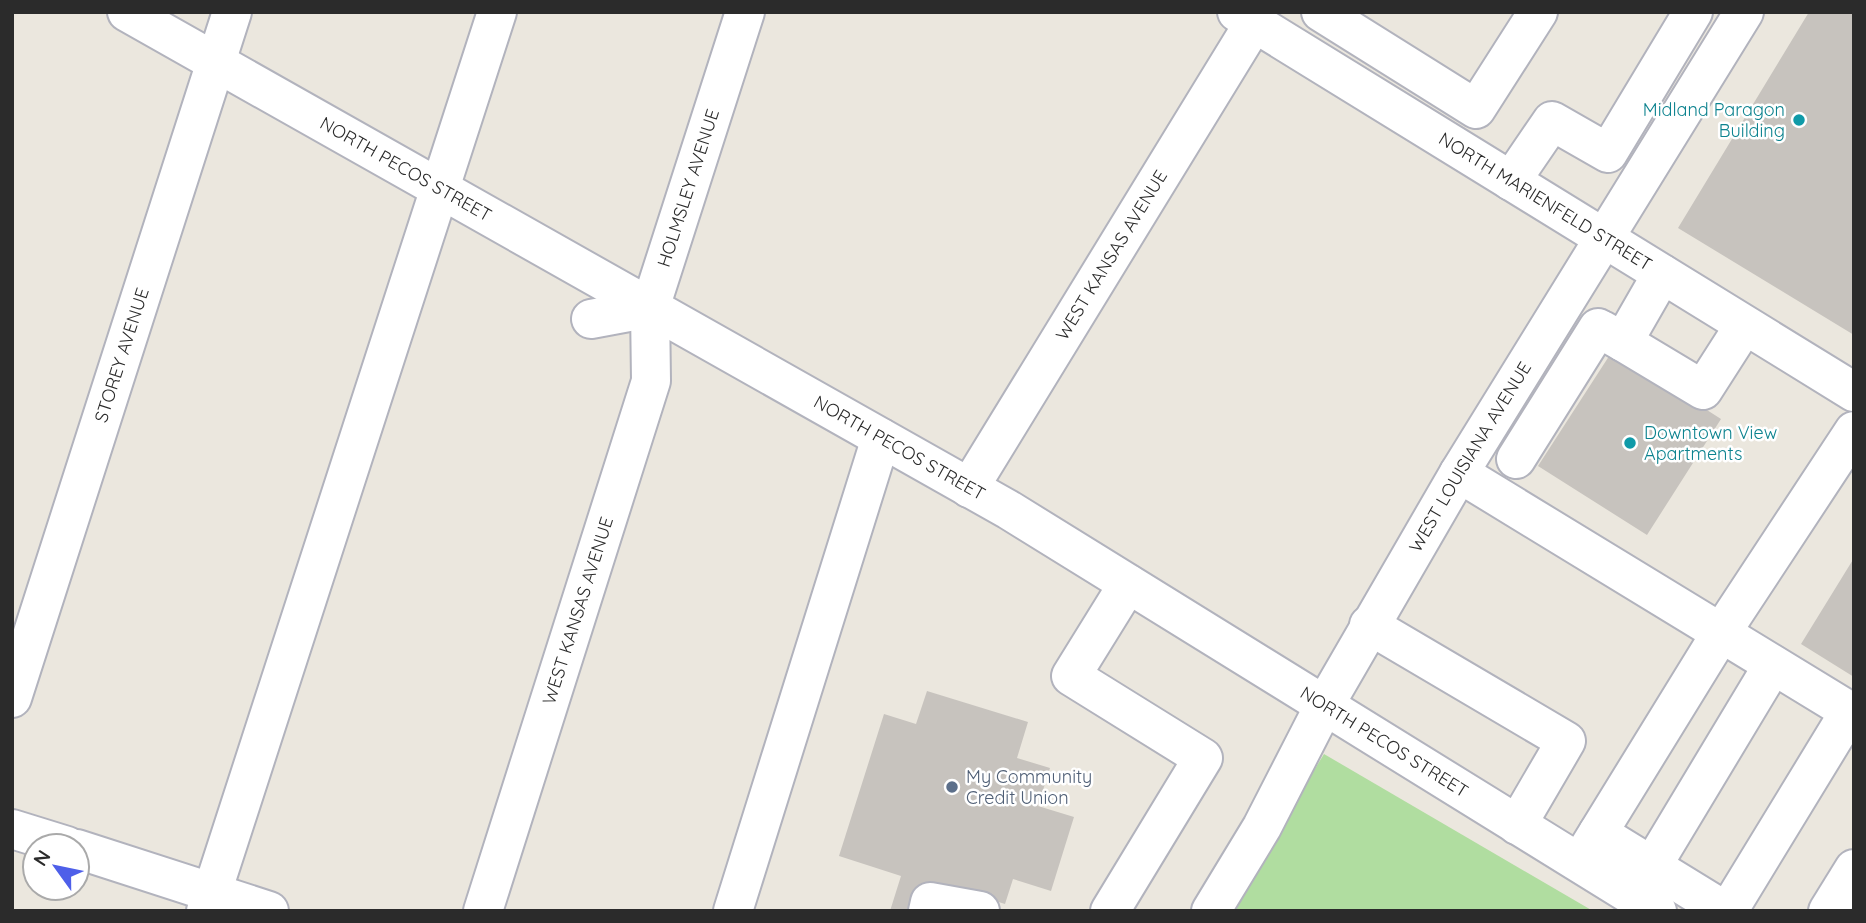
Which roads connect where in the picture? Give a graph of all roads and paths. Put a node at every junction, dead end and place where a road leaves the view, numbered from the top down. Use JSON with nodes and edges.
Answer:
{"nodes":[{"id":1,"x":127,"y":12,"type":"edge"},
{"id":2,"x":232,"y":12,"type":"edge"},
{"id":3,"x":497,"y":12,"type":"edge"},
{"id":4,"x":745,"y":12,"type":"edge"},
{"id":5,"x":1538,"y":12,"type":"edge"},
{"id":6,"x":1693,"y":12,"type":"edge"},
{"id":7,"x":1741,"y":13,"type":"edge"},
{"id":8,"x":1333,"y":15,"type":"edge"},
{"id":9,"x":1245,"y":17,"type":"edge"},
{"id":10,"x":1313,"y":59,"type":"junction"},
{"id":11,"x":217,"y":63,"type":"junction"},
{"id":12,"x":1511,"y":181,"type":"junction"},
{"id":13,"x":440,"y":188,"type":"junction"},
{"id":14,"x":1604,"y":238,"type":"junction"},
{"id":15,"x":1662,"y":274,"type":"junction"},
{"id":16,"x":1561,"y":307,"type":"junction"},
{"id":17,"x":650,"y":308,"type":"junction"},
{"id":18,"x":591,"y":319,"type":"dead end"},
{"id":19,"x":1744,"y":326,"type":"junction"},
{"id":20,"x":1610,"y":335,"type":"junction"},
{"id":21,"x":1854,"y":392,"type":"edge"},
{"id":22,"x":1854,"y":431,"type":"edge"},
{"id":23,"x":881,"y":438,"type":"junction"},
{"id":24,"x":1481,"y":438,"type":"junction"},
{"id":25,"x":1516,"y":459,"type":"junction"},
{"id":26,"x":1459,"y":473,"type":"junction"},
{"id":27,"x":969,"y":488,"type":"junction"},
{"id":28,"x":1507,"y":503,"type":"junction"},
{"id":29,"x":1128,"y":584,"type":"junction"},
{"id":30,"x":1369,"y":625,"type":"junction"},
{"id":31,"x":1721,"y":633,"type":"junction"},
{"id":32,"x":1773,"y":664,"type":"junction"},
{"id":33,"x":12,"y":698,"type":"edge"},
{"id":34,"x":1324,"y":706,"type":"junction"},
{"id":35,"x":1852,"y":713,"type":"edge"},
{"id":36,"x":1517,"y":825,"type":"junction"},
{"id":37,"x":1589,"y":847,"type":"junction"},
{"id":38,"x":91,"y":855,"type":"edge"},
{"id":39,"x":1854,"y":869,"type":"edge"},
{"id":40,"x":1647,"y":891,"type":"edge"},
{"id":41,"x":209,"y":902,"type":"edge"},
{"id":42,"x":269,"y":911,"type":"edge"},
{"id":43,"x":483,"y":911,"type":"edge"},
{"id":44,"x":733,"y":911,"type":"edge"},
{"id":45,"x":928,"y":911,"type":"edge"},
{"id":46,"x":980,"y":911,"type":"edge"},
{"id":47,"x":1110,"y":911,"type":"edge"},
{"id":48,"x":1210,"y":911,"type":"edge"},
{"id":49,"x":1726,"y":911,"type":"edge"},
{"id":50,"x":1828,"y":911,"type":"edge"}],
"edges":[{"from":1,"to":11,"type":"street","name":"NORTH PECOS STREET"},
{"from":2,"to":11,"type":"street","name":"STOREY AVENUE"},
{"from":3,"to":13,"type":"street"},
{"from":4,"to":17,"type":"street","name":"HOLMSLEY AVENUE"},
{"from":5,"to":8,"type":"street"},
{"from":6,"to":12,"type":"street"},
{"from":7,"to":14,"type":"street","name":"WEST LOUISIANA AVENUE"},
{"from":8,"to":10,"type":"street"},
{"from":9,"to":10,"type":"street","name":"NORTH MARIENFELD STREET"},
{"from":9,"to":27,"type":"street","name":"WEST KANSAS AVENUE"},
{"from":10,"to":12,"type":"street","name":"NORTH MARIENFELD STREET"},
{"from":11,"to":13,"type":"street","name":"NORTH PECOS STREET"},
{"from":11,"to":33,"type":"street","name":"STOREY AVENUE"},
{"from":12,"to":14,"type":"street","name":"NORTH MARIENFELD STREET"},
{"from":13,"to":17,"type":"street","name":"NORTH PECOS STREET"},
{"from":13,"to":41,"type":"street"},
{"from":14,"to":15,"type":"street","name":"NORTH MARIENFELD STREET"},
{"from":14,"to":16,"type":"street","name":"WEST LOUISIANA AVENUE"},
{"from":15,"to":19,"type":"street","name":"NORTH MARIENFELD STREET"},
{"from":15,"to":20,"type":"street"},
{"from":16,"to":20,"type":"street"},
{"from":16,"to":24,"type":"street","name":"WEST LOUISIANA AVENUE"},
{"from":17,"to":18,"type":"street"},
{"from":17,"to":23,"type":"street","name":"NORTH PECOS STREET"},
{"from":17,"to":43,"type":"street","name":"WEST KANSAS AVENUE"},
{"from":19,"to":20,"type":"street"},
{"from":19,"to":21,"type":"street","name":"NORTH MARIENFELD STREET"},
{"from":20,"to":25,"type":"street"},
{"from":22,"to":31,"type":"street"},
{"from":23,"to":27,"type":"street","name":"NORTH PECOS STREET"},
{"from":23,"to":44,"type":"street"},
{"from":24,"to":25,"type":"street"},
{"from":24,"to":26,"type":"street","name":"WEST LOUISIANA AVENUE"},
{"from":25,"to":28,"type":"street"},
{"from":26,"to":28,"type":"street"},
{"from":26,"to":30,"type":"street","name":"WEST LOUISIANA AVENUE"},
{"from":27,"to":29,"type":"street","name":"NORTH PECOS STREET"},
{"from":28,"to":31,"type":"street"},
{"from":29,"to":34,"type":"street","name":"NORTH PECOS STREET"},
{"from":29,"to":47,"type":"street"},
{"from":30,"to":34,"type":"street","name":"WEST LOUISIANA AVENUE"},
{"from":30,"to":36,"type":"street"},
{"from":31,"to":32,"type":"street"},
{"from":31,"to":37,"type":"street"},
{"from":32,"to":35,"type":"street"},
{"from":32,"to":40,"type":"street"},
{"from":34,"to":36,"type":"street","name":"NORTH PECOS STREET"},
{"from":34,"to":48,"type":"street","name":"WEST LOUISIANA AVENUE"},
{"from":35,"to":49,"type":"street"},
{"from":36,"to":37,"type":"street","name":"NORTH PECOS STREET"},
{"from":37,"to":40,"type":"street","name":"NORTH PECOS STREET"},
{"from":38,"to":41,"type":"street"},
{"from":39,"to":50,"type":"street"},
{"from":40,"to":49,"type":"street","name":"NORTH PECOS STREET"},
{"from":41,"to":42,"type":"street"},
{"from":45,"to":46,"type":"street"}]}
